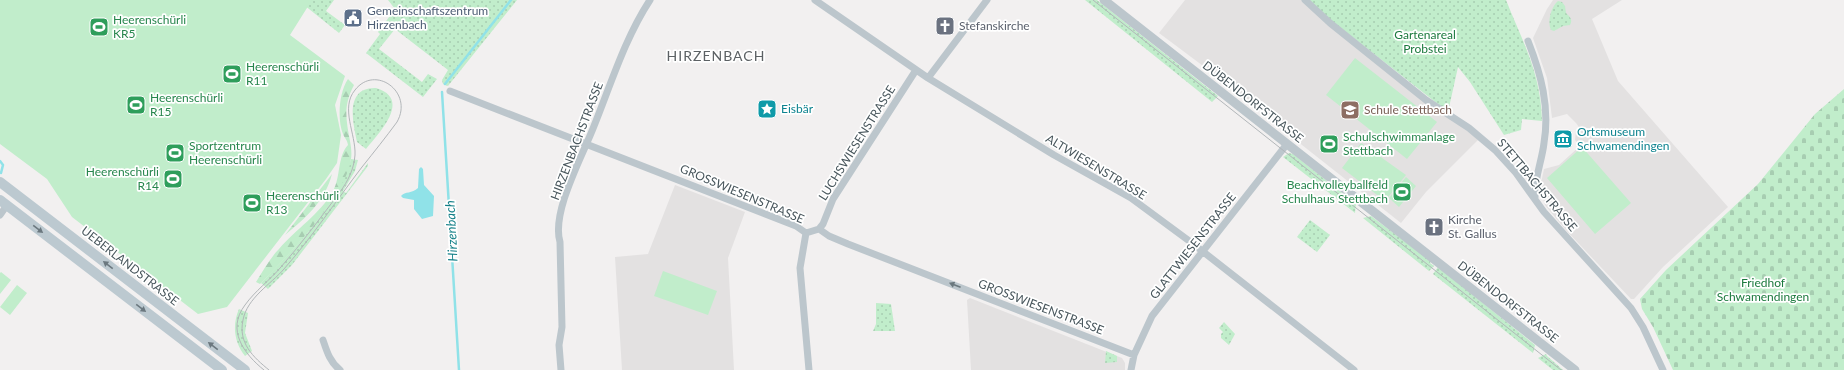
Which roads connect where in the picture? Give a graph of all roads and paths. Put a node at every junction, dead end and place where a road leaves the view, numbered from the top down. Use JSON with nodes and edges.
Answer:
{"nodes":[{"id":1,"x":650,"y":0,"type":"edge"},
{"id":2,"x":815,"y":0,"type":"edge"},
{"id":3,"x":987,"y":0,"type":"edge"},
{"id":4,"x":1104,"y":0,"type":"edge"},
{"id":5,"x":1305,"y":0,"type":"edge"},
{"id":6,"x":1528,"y":41,"type":"dead end"},
{"id":7,"x":916,"y":70,"type":"junction"},
{"id":8,"x":928,"y":78,"type":"junction"},
{"id":9,"x":450,"y":91,"type":"dead end"},
{"id":10,"x":587,"y":143,"type":"junction"},
{"id":11,"x":1287,"y":144,"type":"junction"},
{"id":12,"x":0,"y":182,"type":"edge"},
{"id":13,"x":16,"y":194,"type":"junction"},
{"id":14,"x":1535,"y":197,"type":"junction"},
{"id":15,"x":4,"y":203,"type":"edge"},
{"id":16,"x":0,"y":215,"type":"edge"},
{"id":17,"x":821,"y":231,"type":"junction"},
{"id":18,"x":806,"y":233,"type":"junction"},
{"id":19,"x":1203,"y":251,"type":"junction"},
{"id":20,"x":323,"y":340,"type":"dead end"},
{"id":21,"x":1134,"y":355,"type":"junction"},
{"id":22,"x":222,"y":370,"type":"edge"},
{"id":23,"x":244,"y":370,"type":"edge"},
{"id":24,"x":340,"y":370,"type":"edge"},
{"id":25,"x":561,"y":370,"type":"edge"},
{"id":26,"x":808,"y":370,"type":"edge"},
{"id":27,"x":1131,"y":370,"type":"edge"},
{"id":28,"x":1354,"y":370,"type":"edge"},
{"id":29,"x":1575,"y":370,"type":"edge"},
{"id":30,"x":1663,"y":370,"type":"edge"}],
"edges":[{"from":1,"to":10,"type":"street","name":"HIRZENBACHSTRASSE"},
{"from":2,"to":7,"type":"street","name":"ALTWIESENSTRASSE"},
{"from":3,"to":8,"type":"street"},
{"from":4,"to":11,"type":"street","name":"DÜBENDORFSTRASSE"},
{"from":5,"to":14,"type":"street","name":"STETTBACHSTRASSE"},
{"from":6,"to":14,"type":"street"},
{"from":7,"to":8,"type":"street","name":"ALTWIESENSTRASSE"},
{"from":7,"to":17,"type":"street","name":"LUCHSWIESENSTRASSE"},
{"from":8,"to":19,"type":"street","name":"ALTWIESENSTRASSE"},
{"from":9,"to":10,"type":"street","name":"GROSSWIESENSTRASSE"},
{"from":10,"to":18,"type":"street","name":"GROSSWIESENSTRASSE"},
{"from":10,"to":25,"type":"street","name":"HIRZENBACHSTRASSE"},
{"from":11,"to":19,"type":"street","name":"GLATTWIESENSTRASSE"},
{"from":11,"to":29,"type":"street","name":"DÜBENDORFSTRASSE"},
{"from":12,"to":13,"type":"main road","name":"UEBERLANDSTRASSE"},
{"from":13,"to":15,"type":"main road"},
{"from":23,"to":13,"type":"main road","name":"UEBERLANDSTRASSE","one_way":true},
{"from":14,"to":30,"type":"street","name":"STETTBACHSTRASSE"},
{"from":15,"to":16,"type":"street"},
{"from":15,"to":22,"type":"main road","one_way":true},
{"from":17,"to":18,"type":"street","name":"GROSSWIESENSTRASSE"},
{"from":21,"to":17,"type":"street","name":"GROSSWIESENSTRASSE","one_way":true},
{"from":18,"to":26,"type":"street"},
{"from":19,"to":21,"type":"street","name":"GLATTWIESENSTRASSE"},
{"from":19,"to":28,"type":"street","name":"ALTWIESENSTRASSE"},
{"from":20,"to":24,"type":"street"},
{"from":21,"to":27,"type":"street","name":"GLATTWIESENSTRASSE"}]}
